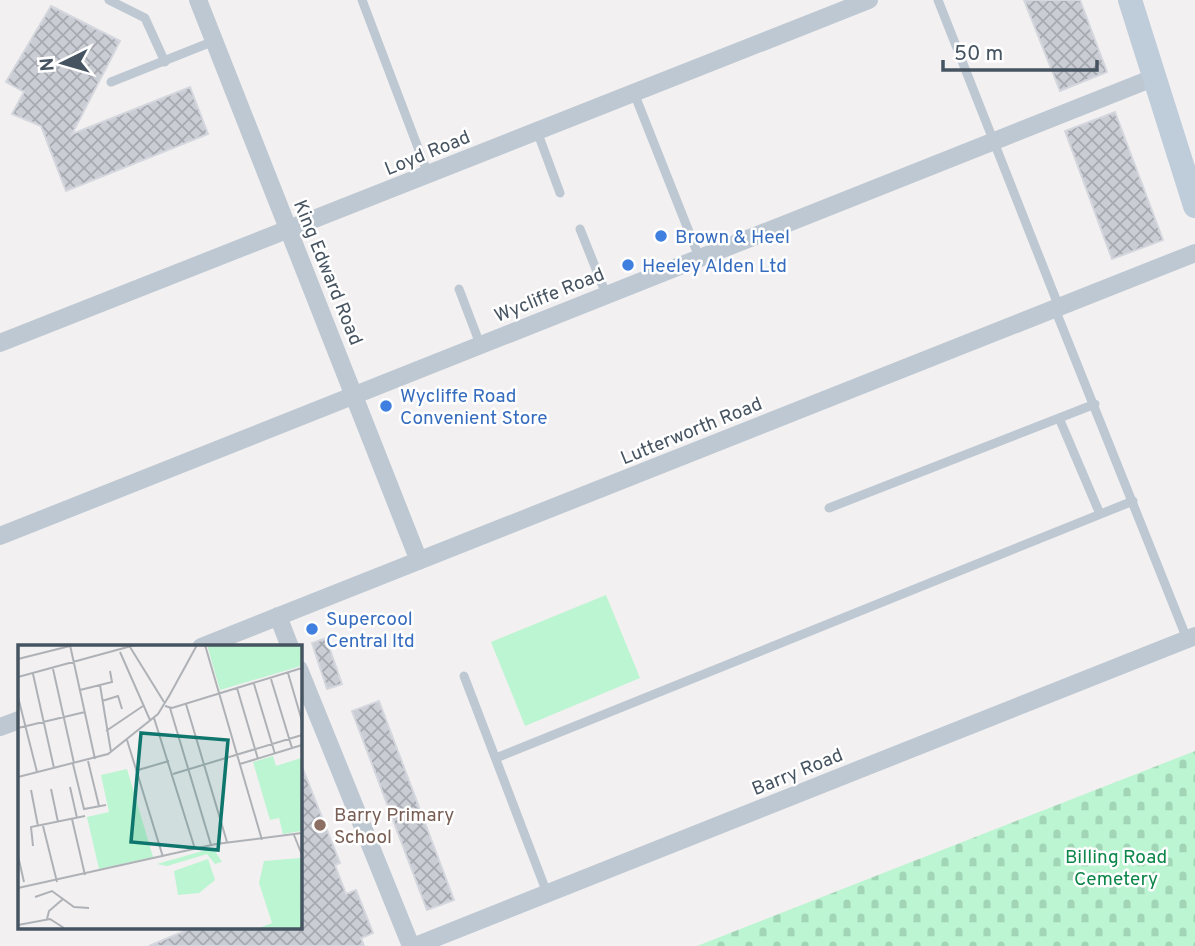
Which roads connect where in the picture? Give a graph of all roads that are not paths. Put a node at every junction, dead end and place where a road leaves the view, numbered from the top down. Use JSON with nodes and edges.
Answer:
{"nodes":[{"id":1,"x":109,"y":0,"type":"edge"},
{"id":2,"x":198,"y":0,"type":"edge"},
{"id":3,"x":362,"y":0,"type":"edge"},
{"id":4,"x":869,"y":0,"type":"edge"},
{"id":5,"x":938,"y":0,"type":"edge"},
{"id":6,"x":1130,"y":0,"type":"edge"},
{"id":7,"x":214,"y":41,"type":"junction"},
{"id":8,"x":165,"y":62,"type":"junction"},
{"id":9,"x":1153,"y":78,"type":"junction"},
{"id":10,"x":111,"y":82,"type":"dead end"},
{"id":11,"x":634,"y":93,"type":"junction"},
{"id":12,"x":537,"y":131,"type":"junction"},
{"id":13,"x":993,"y":141,"type":"junction"},
{"id":14,"x":428,"y":174,"type":"junction"},
{"id":15,"x":561,"y":192,"type":"dead end"},
{"id":16,"x":1195,"y":206,"type":"edge"},
{"id":17,"x":288,"y":229,"type":"junction"},
{"id":18,"x":580,"y":229,"type":"dead end"},
{"id":19,"x":1195,"y":253,"type":"edge"},
{"id":20,"x":699,"y":257,"type":"junction"},
{"id":21,"x":459,"y":289,"type":"dead end"},
{"id":22,"x":606,"y":294,"type":"junction"},
{"id":23,"x":1057,"y":308,"type":"junction"},
{"id":24,"x":0,"y":343,"type":"edge"},
{"id":25,"x":481,"y":344,"type":"junction"},
{"id":26,"x":354,"y":394,"type":"junction"},
{"id":27,"x":1096,"y":404,"type":"junction"},
{"id":28,"x":1059,"y":418,"type":"junction"},
{"id":29,"x":1133,"y":501,"type":"junction"},
{"id":30,"x":829,"y":508,"type":"dead end"},
{"id":31,"x":1100,"y":514,"type":"junction"},
{"id":32,"x":0,"y":536,"type":"edge"},
{"id":33,"x":419,"y":561,"type":"junction"},
{"id":34,"x":278,"y":616,"type":"junction"},
{"id":35,"x":1191,"y":638,"type":"edge"},
{"id":36,"x":206,"y":645,"type":"edge"},
{"id":37,"x":289,"y":645,"type":"edge"},
{"id":38,"x":301,"y":673,"type":"edge"},
{"id":39,"x":464,"y":676,"type":"dead end"},
{"id":40,"x":18,"y":720,"type":"edge"},
{"id":41,"x":0,"y":727,"type":"edge"},
{"id":42,"x":496,"y":758,"type":"junction"},
{"id":43,"x":547,"y":893,"type":"junction"},
{"id":44,"x":413,"y":946,"type":"edge"}],
"edges":[{"from":1,"to":8,"type":"lane"},
{"from":2,"to":7,"type":"street","name":"King Edward Road"},
{"from":3,"to":14,"type":"lane"},
{"from":4,"to":11,"type":"street","name":"Loyd Road"},
{"from":5,"to":13,"type":"lane"},
{"from":6,"to":9,"type":"street"},
{"from":7,"to":8,"type":"lane"},
{"from":7,"to":17,"type":"street","name":"King Edward Road"},
{"from":8,"to":10,"type":"lane"},
{"from":9,"to":13,"type":"street","name":"Wycliffe Road"},
{"from":9,"to":16,"type":"street"},
{"from":11,"to":12,"type":"street","name":"Loyd Road"},
{"from":11,"to":20,"type":"lane"},
{"from":12,"to":14,"type":"street","name":"Loyd Road"},
{"from":12,"to":15,"type":"lane"},
{"from":13,"to":20,"type":"street","name":"Wycliffe Road"},
{"from":13,"to":23,"type":"lane"},
{"from":14,"to":17,"type":"street","name":"Loyd Road"},
{"from":17,"to":24,"type":"street","name":"Loyd Road"},
{"from":17,"to":26,"type":"street","name":"King Edward Road"},
{"from":18,"to":22,"type":"lane"},
{"from":19,"to":23,"type":"street","name":"Lutterworth Road"},
{"from":20,"to":22,"type":"street","name":"Wycliffe Road"},
{"from":21,"to":25,"type":"lane"},
{"from":22,"to":25,"type":"street","name":"Wycliffe Road"},
{"from":23,"to":27,"type":"lane"},
{"from":23,"to":33,"type":"street","name":"Lutterworth Road"},
{"from":25,"to":26,"type":"street","name":"Wycliffe Road"},
{"from":26,"to":32,"type":"street","name":"Wycliffe Road"},
{"from":26,"to":33,"type":"street","name":"King Edward Road"},
{"from":27,"to":28,"type":"lane"},
{"from":27,"to":29,"type":"lane"},
{"from":28,"to":30,"type":"lane"},
{"from":28,"to":31,"type":"lane"},
{"from":29,"to":31,"type":"lane"},
{"from":29,"to":35,"type":"lane"},
{"from":31,"to":42,"type":"lane"},
{"from":33,"to":34,"type":"street","name":"Lutterworth Road"},
{"from":34,"to":36,"type":"street","name":"Lutterworth Road"},
{"from":34,"to":37,"type":"street"},
{"from":35,"to":43,"type":"street","name":"Barry Road"},
{"from":38,"to":44,"type":"street"},
{"from":39,"to":42,"type":"lane"},
{"from":40,"to":41,"type":"street"},
{"from":42,"to":43,"type":"lane"},
{"from":43,"to":44,"type":"street","name":"Barry Road"}]}
